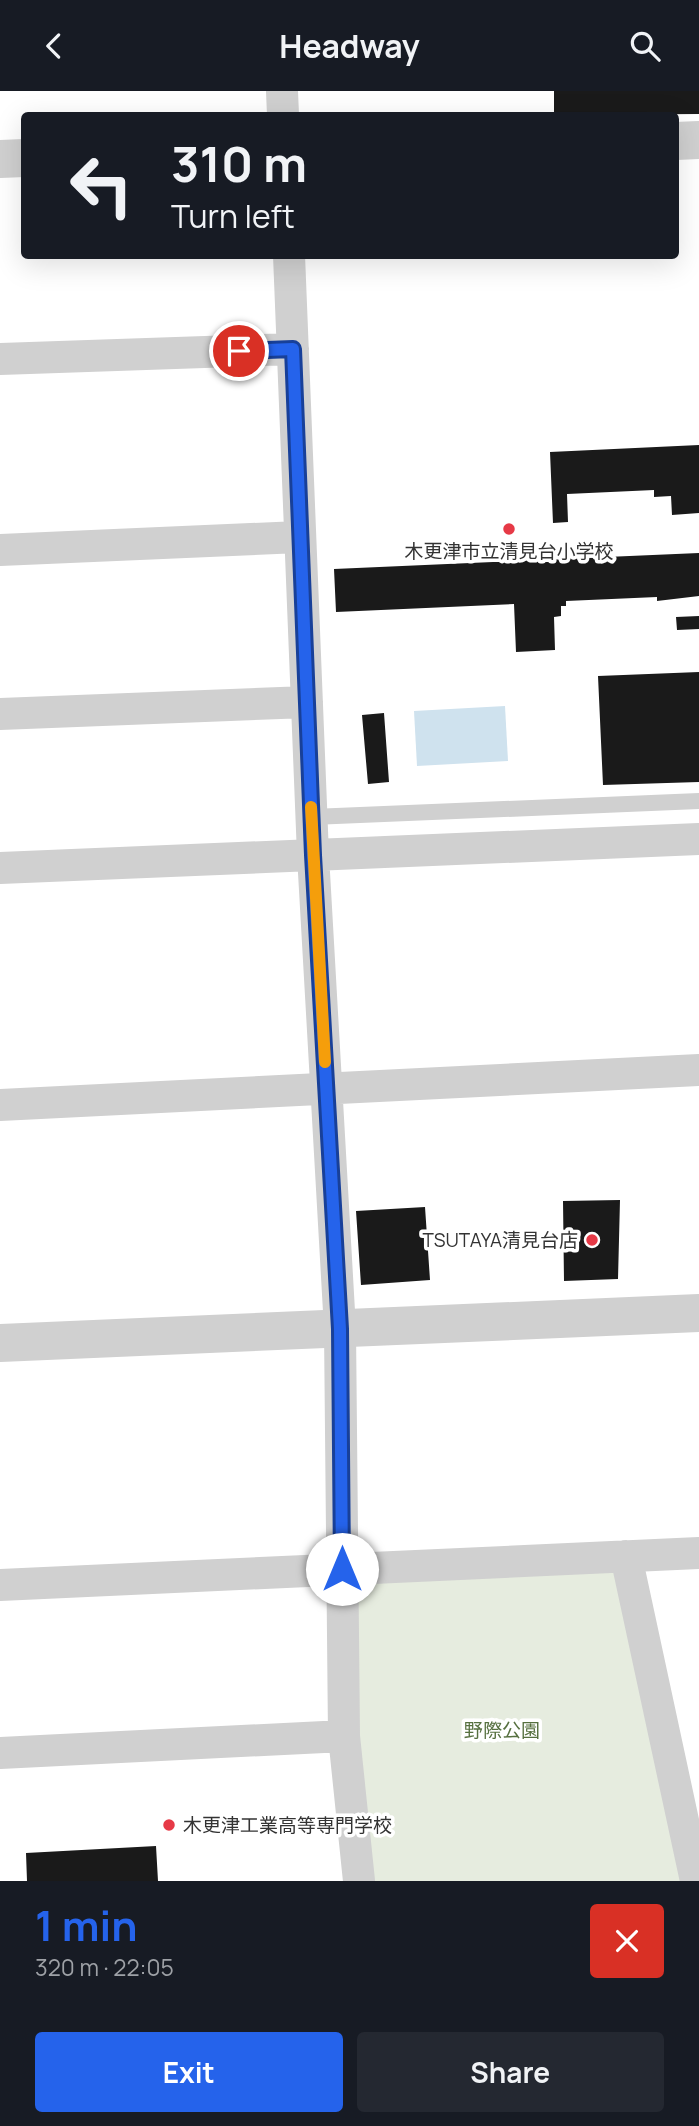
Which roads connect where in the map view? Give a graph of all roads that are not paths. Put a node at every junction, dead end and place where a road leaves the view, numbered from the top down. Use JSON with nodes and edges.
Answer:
{"nodes":[{"id":1,"x":282,"y":91,"type":"edge"},
{"id":2,"x":283,"y":112,"type":"edge"},
{"id":3,"x":699,"y":140,"type":"edge"},
{"id":4,"x":679,"y":141,"type":"edge"},
{"id":5,"x":0,"y":159,"type":"edge"},
{"id":6,"x":21,"y":159,"type":"edge"},
{"id":7,"x":289,"y":259,"type":"edge"},
{"id":8,"x":293,"y":349,"type":"junction"},
{"id":9,"x":0,"y":359,"type":"edge"},
{"id":10,"x":299,"y":537,"type":"junction"},
{"id":11,"x":0,"y":550,"type":"edge"},
{"id":12,"x":307,"y":702,"type":"junction"},
{"id":13,"x":0,"y":714,"type":"edge"},
{"id":14,"x":699,"y":801,"type":"edge"},
{"id":15,"x":312,"y":817,"type":"junction"},
{"id":16,"x":699,"y":839,"type":"edge"},
{"id":17,"x":313,"y":855,"type":"junction"},
{"id":18,"x":0,"y":868,"type":"edge"},
{"id":19,"x":699,"y":1070,"type":"edge"},
{"id":20,"x":327,"y":1089,"type":"junction"},
{"id":21,"x":0,"y":1105,"type":"edge"},
{"id":22,"x":699,"y":1314,"type":"edge"},
{"id":23,"x":340,"y":1329,"type":"junction"},
{"id":24,"x":0,"y":1343,"type":"edge"},
{"id":25,"x":699,"y":1553,"type":"edge"},
{"id":26,"x":626,"y":1556,"type":"junction"},
{"id":27,"x":342,"y":1569,"type":"junction"},
{"id":28,"x":0,"y":1585,"type":"edge"},
{"id":29,"x":344,"y":1735,"type":"junction"},
{"id":30,"x":0,"y":1753,"type":"edge"},
{"id":31,"x":359,"y":1881,"type":"edge"},
{"id":32,"x":696,"y":1881,"type":"edge"}],
"edges":[{"from":1,"to":2,"type":"street"},
{"from":3,"to":4,"type":"street"},
{"from":5,"to":6,"type":"street"},
{"from":7,"to":8,"type":"street"},
{"from":8,"to":9,"type":"street"},
{"from":8,"to":10,"type":"street"},
{"from":10,"to":11,"type":"street"},
{"from":10,"to":12,"type":"street"},
{"from":12,"to":13,"type":"street"},
{"from":12,"to":15,"type":"street"},
{"from":14,"to":15,"type":"lane"},
{"from":15,"to":17,"type":"street"},
{"from":16,"to":17,"type":"street"},
{"from":17,"to":18,"type":"street"},
{"from":17,"to":20,"type":"street"},
{"from":19,"to":20,"type":"street"},
{"from":20,"to":21,"type":"street"},
{"from":20,"to":23,"type":"street"},
{"from":22,"to":23,"type":"street"},
{"from":23,"to":24,"type":"street"},
{"from":23,"to":27,"type":"street"},
{"from":25,"to":26,"type":"street"},
{"from":26,"to":27,"type":"street"},
{"from":26,"to":32,"type":"street"},
{"from":27,"to":28,"type":"street"},
{"from":27,"to":29,"type":"street"},
{"from":29,"to":30,"type":"street"},
{"from":29,"to":31,"type":"street"}]}
